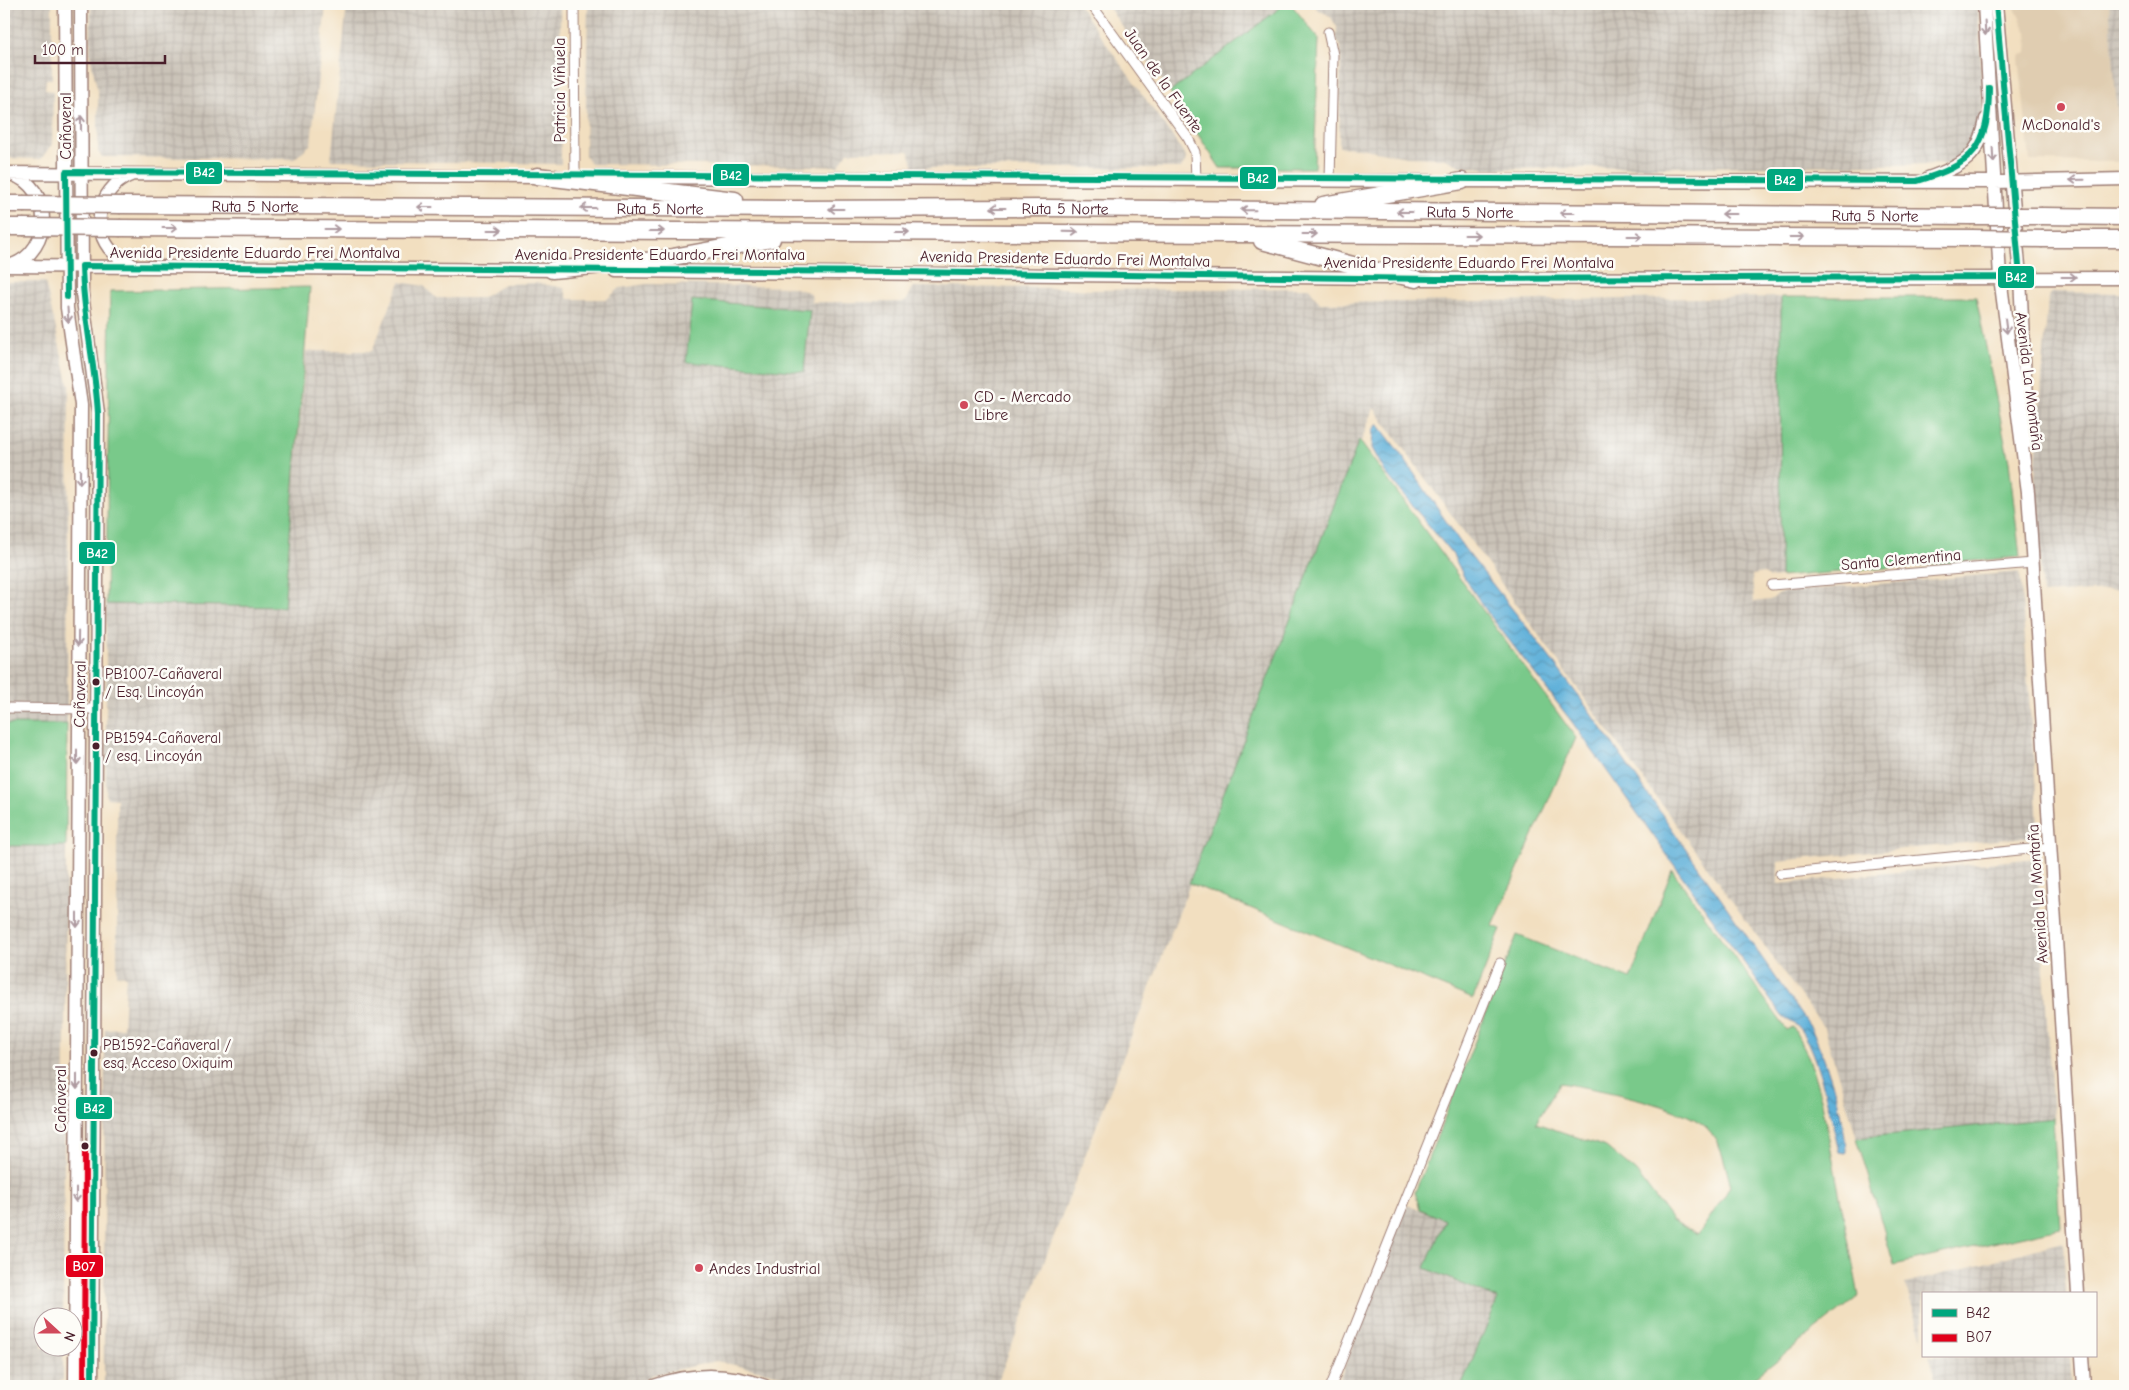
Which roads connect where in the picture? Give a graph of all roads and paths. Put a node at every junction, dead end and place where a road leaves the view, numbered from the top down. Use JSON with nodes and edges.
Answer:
{"nodes":[{"id":1,"x":65,"y":4,"type":"edge"},
{"id":2,"x":81,"y":4,"type":"edge"},
{"id":3,"x":574,"y":4,"type":"edge"},
{"id":4,"x":1091,"y":4,"type":"edge"},
{"id":5,"x":1984,"y":4,"type":"edge"},
{"id":6,"x":1996,"y":4,"type":"edge"},
{"id":7,"x":1328,"y":32,"type":"dead end"},
{"id":8,"x":1989,"y":94,"type":"junction"},
{"id":9,"x":66,"y":172,"type":"junction"},
{"id":10,"x":81,"y":172,"type":"junction"},
{"id":11,"x":140,"y":172,"type":"junction"},
{"id":12,"x":6,"y":173,"type":"edge"},
{"id":13,"x":536,"y":176,"type":"junction"},
{"id":14,"x":574,"y":177,"type":"junction"},
{"id":15,"x":1196,"y":180,"type":"junction"},
{"id":16,"x":1330,"y":180,"type":"junction"},
{"id":17,"x":2125,"y":180,"type":"edge"},
{"id":18,"x":1462,"y":181,"type":"junction"},
{"id":19,"x":2012,"y":181,"type":"junction"},
{"id":20,"x":1917,"y":182,"type":"junction"},
{"id":21,"x":1994,"y":182,"type":"junction"},
{"id":22,"x":4,"y":204,"type":"edge"},
{"id":23,"x":794,"y":209,"type":"junction"},
{"id":24,"x":1297,"y":211,"type":"junction"},
{"id":25,"x":2125,"y":216,"type":"edge"},
{"id":26,"x":4,"y":227,"type":"edge"},
{"id":27,"x":818,"y":232,"type":"junction"},
{"id":28,"x":1226,"y":234,"type":"junction"},
{"id":29,"x":2125,"y":239,"type":"edge"},
{"id":30,"x":6,"y":266,"type":"edge"},
{"id":31,"x":66,"y":266,"type":"junction"},
{"id":32,"x":82,"y":266,"type":"junction"},
{"id":33,"x":137,"y":267,"type":"junction"},
{"id":34,"x":552,"y":270,"type":"junction"},
{"id":35,"x":2000,"y":277,"type":"junction"},
{"id":36,"x":2020,"y":277,"type":"junction"},
{"id":37,"x":2125,"y":278,"type":"edge"},
{"id":38,"x":1416,"y":279,"type":"junction"},
{"id":39,"x":2028,"y":492,"type":"junction"},
{"id":40,"x":2033,"y":563,"type":"junction"},
{"id":41,"x":1772,"y":585,"type":"dead end"},
{"id":42,"x":4,"y":708,"type":"edge"},
{"id":43,"x":78,"y":708,"type":"junction"},
{"id":44,"x":95,"y":709,"type":"junction"},
{"id":45,"x":2051,"y":847,"type":"junction"},
{"id":46,"x":1780,"y":874,"type":"dead end"},
{"id":47,"x":1500,"y":963,"type":"dead end"},
{"id":48,"x":2078,"y":1292,"type":"edge"},
{"id":49,"x":2082,"y":1358,"type":"edge"},
{"id":50,"x":75,"y":1386,"type":"edge"},
{"id":51,"x":92,"y":1386,"type":"edge"},
{"id":52,"x":654,"y":1386,"type":"edge"},
{"id":53,"x":765,"y":1386,"type":"edge"},
{"id":54,"x":1331,"y":1386,"type":"edge"},
{"id":55,"x":2084,"y":1386,"type":"edge"}],
"edges":[{"from":1,"to":9,"type":"main road","name":"Cañaveral"},
{"from":10,"to":2,"type":"main road","name":"Cañaveral","one_way":true},
{"from":3,"to":14,"type":"street","name":"Patricia Viñuela"},
{"from":4,"to":15,"type":"street","name":"Juan de la Fuente"},
{"from":5,"to":8,"type":"main road","name":"Avenida La Montaña","one_way":true},
{"from":6,"to":19,"type":"main road","name":"Avenida La Montaña"},
{"from":7,"to":16,"type":"street"},
{"from":8,"to":20,"type":"main road"},
{"from":8,"to":21,"type":"main road","name":"Avenida La Montaña","one_way":true},
{"from":9,"to":10,"type":"main road"},
{"from":9,"to":12,"type":"main road"},
{"from":9,"to":31,"type":"main road","name":"Cañaveral"},
{"from":10,"to":11,"type":"main road"},
{"from":10,"to":32,"type":"main road","name":"Cañaveral"},
{"from":11,"to":13,"type":"main road"},
{"from":11,"to":33,"type":"main road"},
{"from":12,"to":30,"type":"main road"},
{"from":13,"to":14,"type":"main road"},
{"from":13,"to":23,"type":"highway"},
{"from":14,"to":15,"type":"main road"},
{"from":15,"to":16,"type":"main road"},
{"from":16,"to":18,"type":"main road"},
{"from":17,"to":19,"type":"main road","one_way":true},
{"from":18,"to":20,"type":"main road"},
{"from":18,"to":24,"type":"highway"},
{"from":19,"to":21,"type":"main road"},
{"from":19,"to":36,"type":"main road","name":"Avenida La Montaña"},
{"from":20,"to":21,"type":"main road"},
{"from":21,"to":35,"type":"main road","name":"Avenida La Montaña"},
{"from":23,"to":22,"type":"highway","name":"Ruta 5 Norte","one_way":true,"bridge":true},
{"from":24,"to":23,"type":"highway","name":"Ruta 5 Norte","one_way":true},
{"from":25,"to":24,"type":"highway","name":"Ruta 5 Norte","one_way":true,"bridge":true},
{"from":26,"to":27,"type":"highway","name":"Ruta 5 Norte","one_way":true,"bridge":true},
{"from":27,"to":28,"type":"highway","name":"Ruta 5 Norte","one_way":true},
{"from":27,"to":34,"type":"highway"},
{"from":28,"to":29,"type":"highway","name":"Ruta 5 Norte","one_way":true,"bridge":true},
{"from":28,"to":38,"type":"highway"},
{"from":30,"to":31,"type":"main road","name":"Avenida Presidente Eduardo Frei Montalva"},
{"from":31,"to":32,"type":"main road","name":"Avenida Presidente Eduardo Frei Montalva"},
{"from":31,"to":43,"type":"main road","name":"Cañaveral","one_way":true},
{"from":32,"to":33,"type":"main road","name":"Avenida Presidente Eduardo Frei Montalva"},
{"from":32,"to":44,"type":"main road","name":"Cañaveral"},
{"from":33,"to":34,"type":"main road","name":"Avenida Presidente Eduardo Frei Montalva"},
{"from":34,"to":38,"type":"main road","name":"Avenida Presidente Eduardo Frei Montalva"},
{"from":35,"to":36,"type":"main road","name":"Avenida Presidente Eduardo Frei Montalva"},
{"from":35,"to":38,"type":"main road","name":"Avenida Presidente Eduardo Frei Montalva"},
{"from":35,"to":39,"type":"main road","name":"Avenida La Montaña","one_way":true},
{"from":36,"to":37,"type":"main road","name":"Avenida Presidente Eduardo Frei Montalva","one_way":true},
{"from":36,"to":39,"type":"main road","name":"Avenida La Montaña"},
{"from":39,"to":40,"type":"main road","name":"Avenida La Montaña"},
{"from":40,"to":41,"type":"street","name":"Santa Clementina"},
{"from":40,"to":45,"type":"main road","name":"Avenida La Montaña"},
{"from":42,"to":43,"type":"street"},
{"from":43,"to":44,"type":"street"},
{"from":43,"to":50,"type":"main road","name":"Cañaveral","one_way":true},
{"from":44,"to":51,"type":"main road","name":"Cañaveral"},
{"from":45,"to":46,"type":"street"},
{"from":45,"to":48,"type":"main road","name":"Avenida La Montaña"},
{"from":47,"to":54,"type":"street"},
{"from":49,"to":55,"type":"main road"},
{"from":52,"to":53,"type":"main road"}]}
